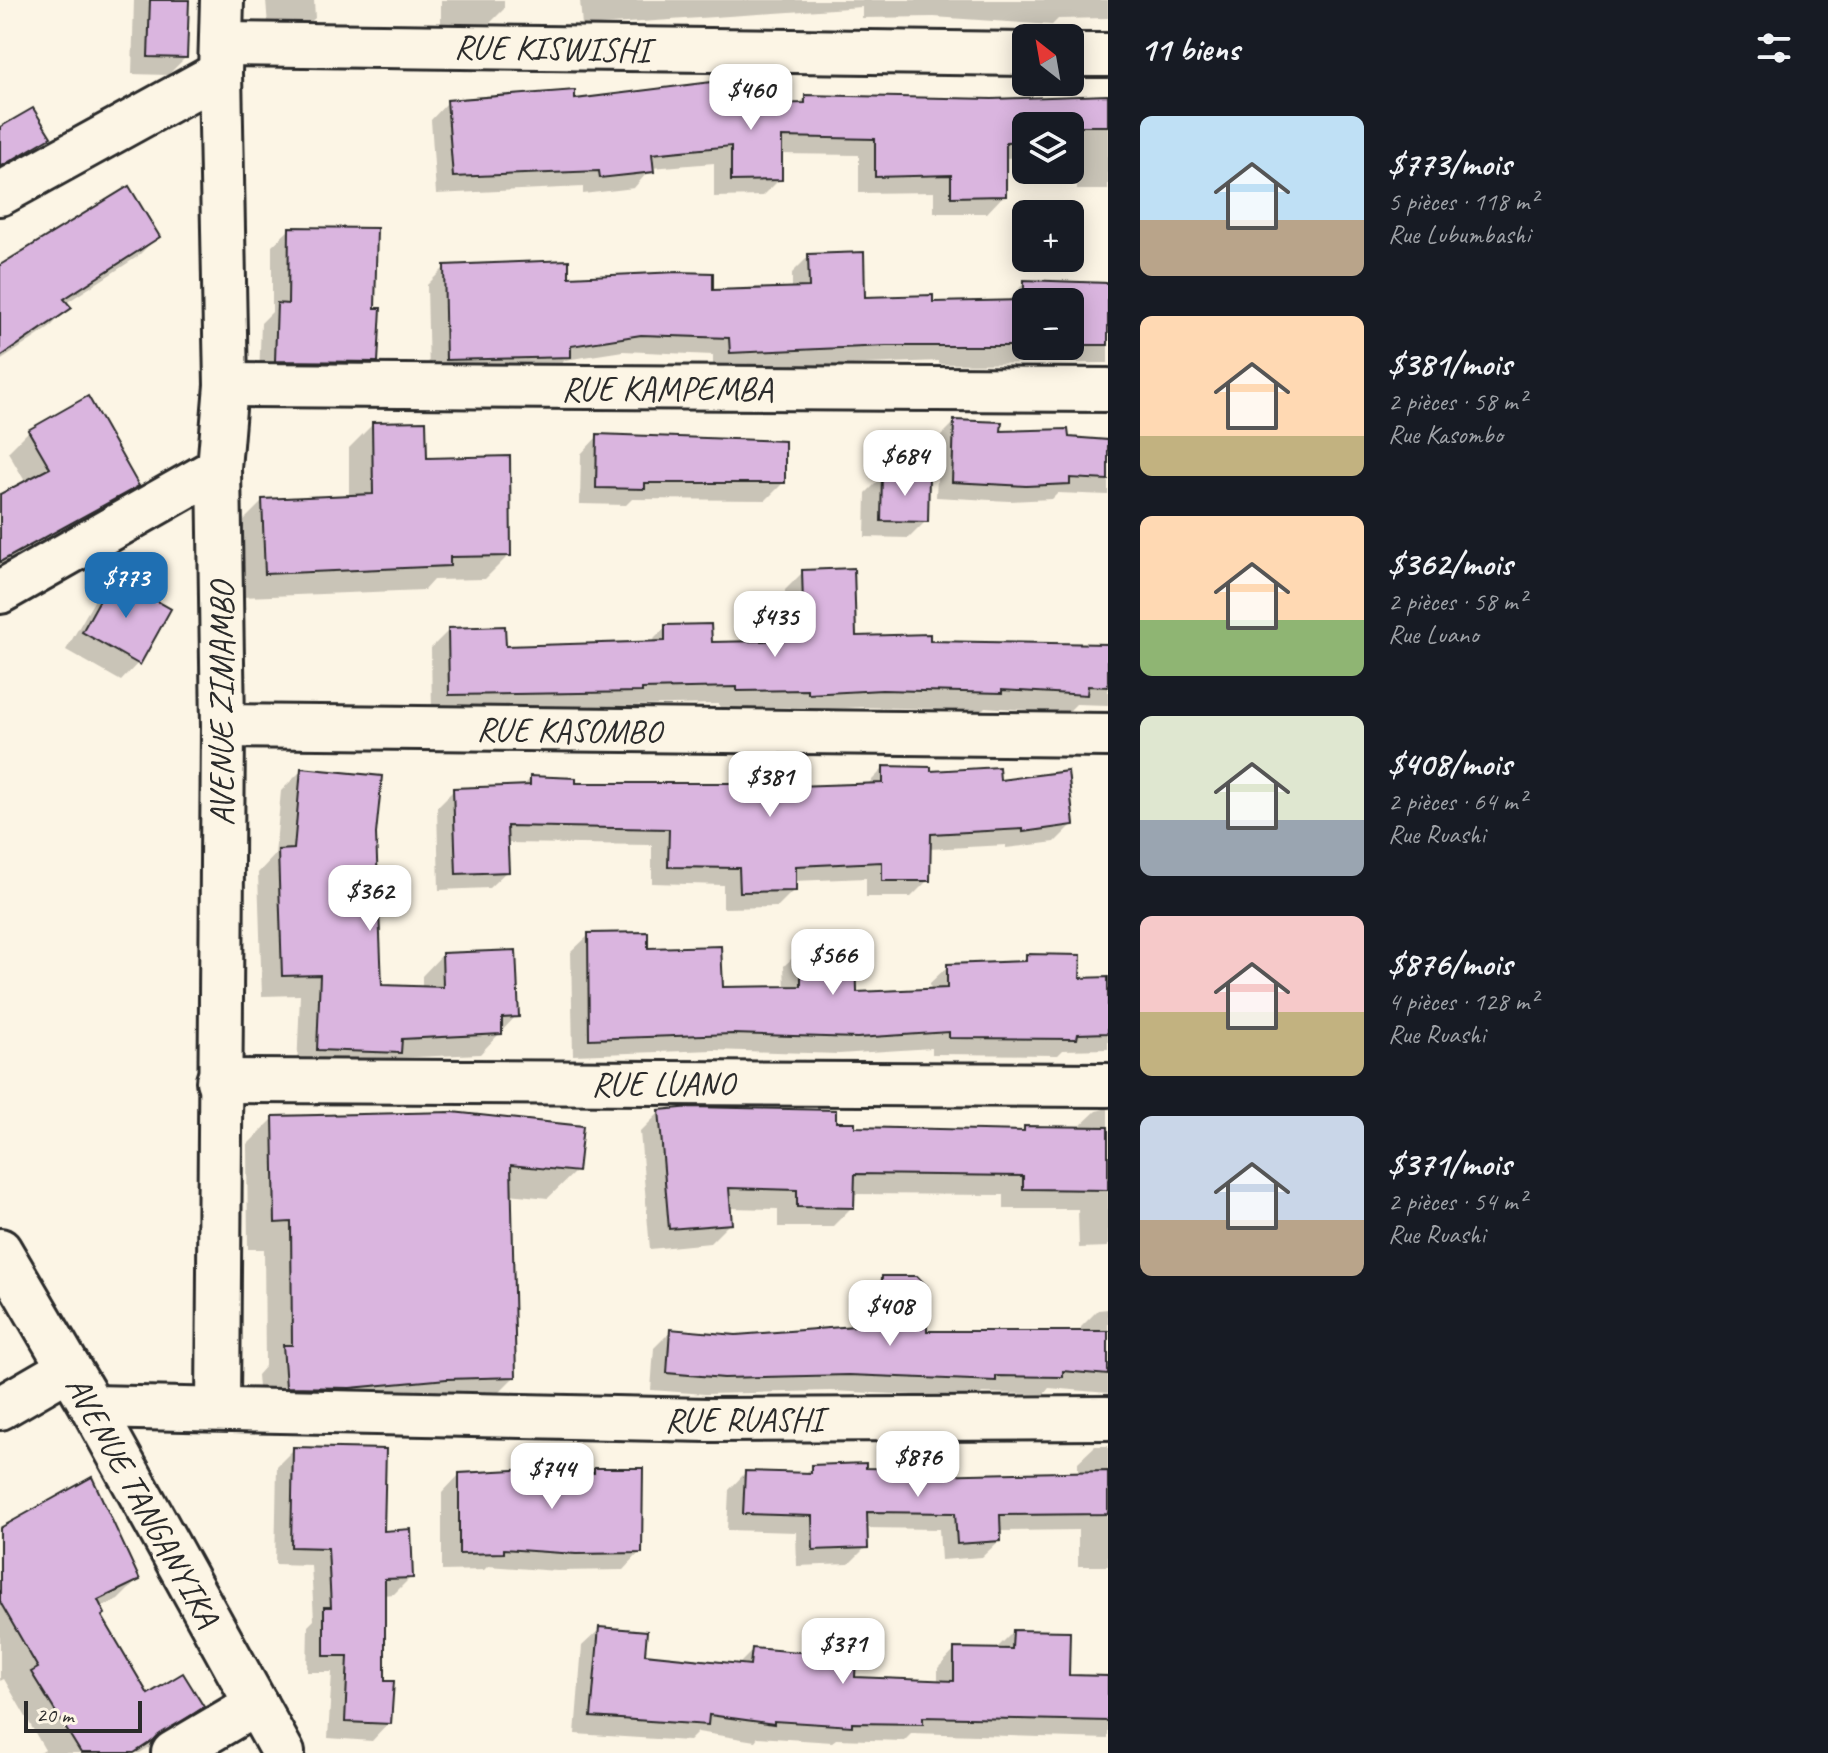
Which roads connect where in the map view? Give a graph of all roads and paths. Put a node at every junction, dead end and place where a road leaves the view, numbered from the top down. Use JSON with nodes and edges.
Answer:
{"nodes":[{"id":1,"x":222,"y":0,"type":"edge"},
{"id":2,"x":1012,"y":54,"type":"edge"},
{"id":3,"x":1084,"y":55,"type":"edge"},
{"id":4,"x":1108,"y":55,"type":"edge"},
{"id":5,"x":221,"y":58,"type":"junction"},
{"id":6,"x":0,"y":194,"type":"edge"},
{"id":7,"x":226,"y":385,"type":"junction"},
{"id":8,"x":1108,"y":390,"type":"edge"},
{"id":9,"x":219,"y":468,"type":"junction"},
{"id":10,"x":0,"y":592,"type":"edge"},
{"id":11,"x":223,"y":726,"type":"junction"},
{"id":12,"x":1108,"y":735,"type":"edge"},
{"id":13,"x":218,"y":1081,"type":"junction"},
{"id":14,"x":1108,"y":1085,"type":"edge"},
{"id":15,"x":0,"y":1250,"type":"edge"},
{"id":16,"x":69,"y":1368,"type":"junction"},
{"id":17,"x":92,"y":1407,"type":"junction"},
{"id":18,"x":0,"y":1408,"type":"edge"},
{"id":19,"x":218,"y":1408,"type":"junction"},
{"id":20,"x":1108,"y":1418,"type":"edge"},
{"id":21,"x":256,"y":1704,"type":"junction"},
{"id":22,"x":173,"y":1753,"type":"edge"},
{"id":23,"x":283,"y":1753,"type":"edge"}],
"edges":[{"from":1,"to":5,"type":"street","name":"AVENUE ZIMAMBO"},
{"from":2,"to":5,"type":"street","name":"RUE KISWISHI"},
{"from":3,"to":4,"type":"street"},
{"from":5,"to":6,"type":"street"},
{"from":5,"to":7,"type":"street","name":"AVENUE ZIMAMBO"},
{"from":7,"to":8,"type":"street","name":"RUE KAMPEMBA"},
{"from":7,"to":9,"type":"street","name":"AVENUE ZIMAMBO"},
{"from":9,"to":10,"type":"street"},
{"from":9,"to":11,"type":"street","name":"AVENUE ZIMAMBO"},
{"from":11,"to":12,"type":"street","name":"RUE KASOMBO"},
{"from":11,"to":13,"type":"street","name":"AVENUE ZIMAMBO"},
{"from":13,"to":14,"type":"street","name":"RUE LUANO"},
{"from":13,"to":19,"type":"street","name":"AVENUE ZIMAMBO"},
{"from":15,"to":16,"type":"street","name":"AVENUE TANGANYIKA"},
{"from":16,"to":17,"type":"street","name":"AVENUE TANGANYIKA"},
{"from":16,"to":18,"type":"street"},
{"from":17,"to":19,"type":"street","name":"RUE RUASHI"},
{"from":17,"to":21,"type":"street","name":"AVENUE TANGANYIKA"},
{"from":19,"to":20,"type":"street","name":"RUE RUASHI"},
{"from":21,"to":22,"type":"street"},
{"from":21,"to":23,"type":"street","name":"AVENUE TANGANYIKA"}]}
